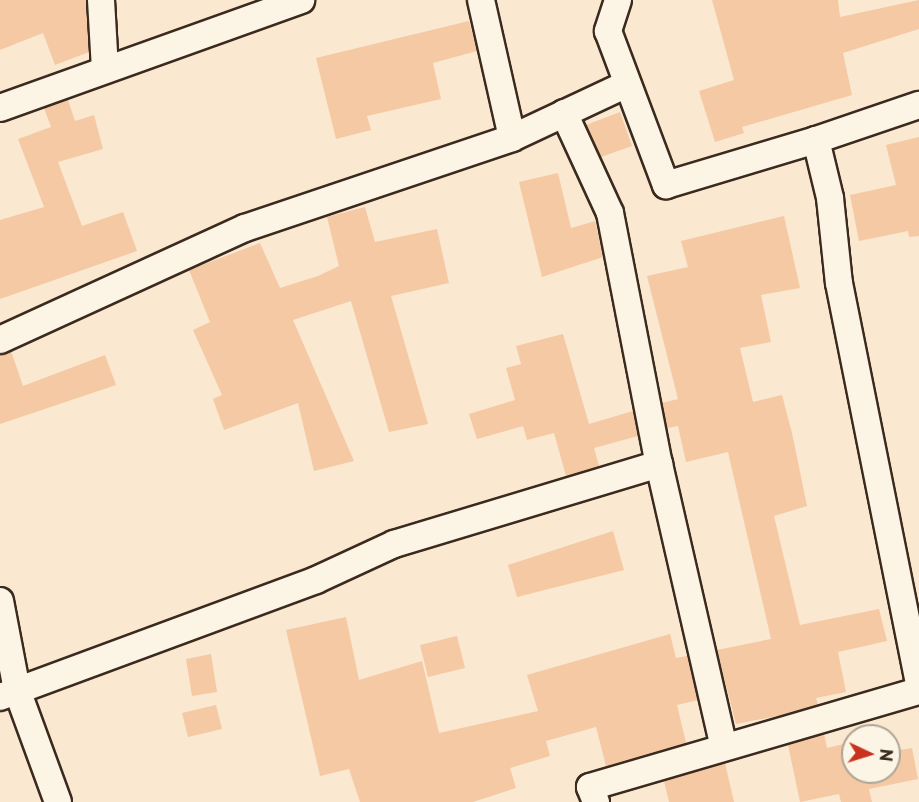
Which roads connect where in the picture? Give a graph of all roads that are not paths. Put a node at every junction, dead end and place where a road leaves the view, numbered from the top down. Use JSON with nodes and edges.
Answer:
{"nodes":[{"id":1,"x":101,"y":0,"type":"edge"},
{"id":2,"x":301,"y":0,"type":"edge"},
{"id":3,"x":481,"y":0,"type":"edge"},
{"id":4,"x":618,"y":0,"type":"edge"},
{"id":5,"x":105,"y":69,"type":"junction"},
{"id":6,"x":627,"y":84,"type":"junction"},
{"id":7,"x":919,"y":105,"type":"edge"},
{"id":8,"x":0,"y":108,"type":"edge"},
{"id":9,"x":564,"y":113,"type":"junction"},
{"id":10,"x":512,"y":138,"type":"junction"},
{"id":11,"x":816,"y":140,"type":"junction"},
{"id":12,"x":0,"y":340,"type":"edge"},
{"id":13,"x":659,"y":464,"type":"junction"},
{"id":14,"x":0,"y":602,"type":"edge"},
{"id":15,"x":919,"y":682,"type":"edge"},
{"id":16,"x":919,"y":691,"type":"edge"},
{"id":17,"x":8,"y":694,"type":"edge"},
{"id":18,"x":723,"y":744,"type":"junction"},
{"id":19,"x":58,"y":802,"type":"edge"},
{"id":20,"x":596,"y":802,"type":"edge"}],
"edges":[{"from":1,"to":5,"type":"street"},
{"from":2,"to":5,"type":"street"},
{"from":3,"to":10,"type":"street"},
{"from":4,"to":6,"type":"street"},
{"from":5,"to":8,"type":"street"},
{"from":6,"to":9,"type":"street"},
{"from":6,"to":11,"type":"street"},
{"from":7,"to":11,"type":"street"},
{"from":9,"to":10,"type":"street"},
{"from":9,"to":13,"type":"street"},
{"from":10,"to":12,"type":"street"},
{"from":11,"to":15,"type":"street"},
{"from":13,"to":17,"type":"street"},
{"from":13,"to":18,"type":"street"},
{"from":14,"to":17,"type":"street"},
{"from":16,"to":18,"type":"street"},
{"from":17,"to":19,"type":"street"},
{"from":18,"to":20,"type":"street"}]}
